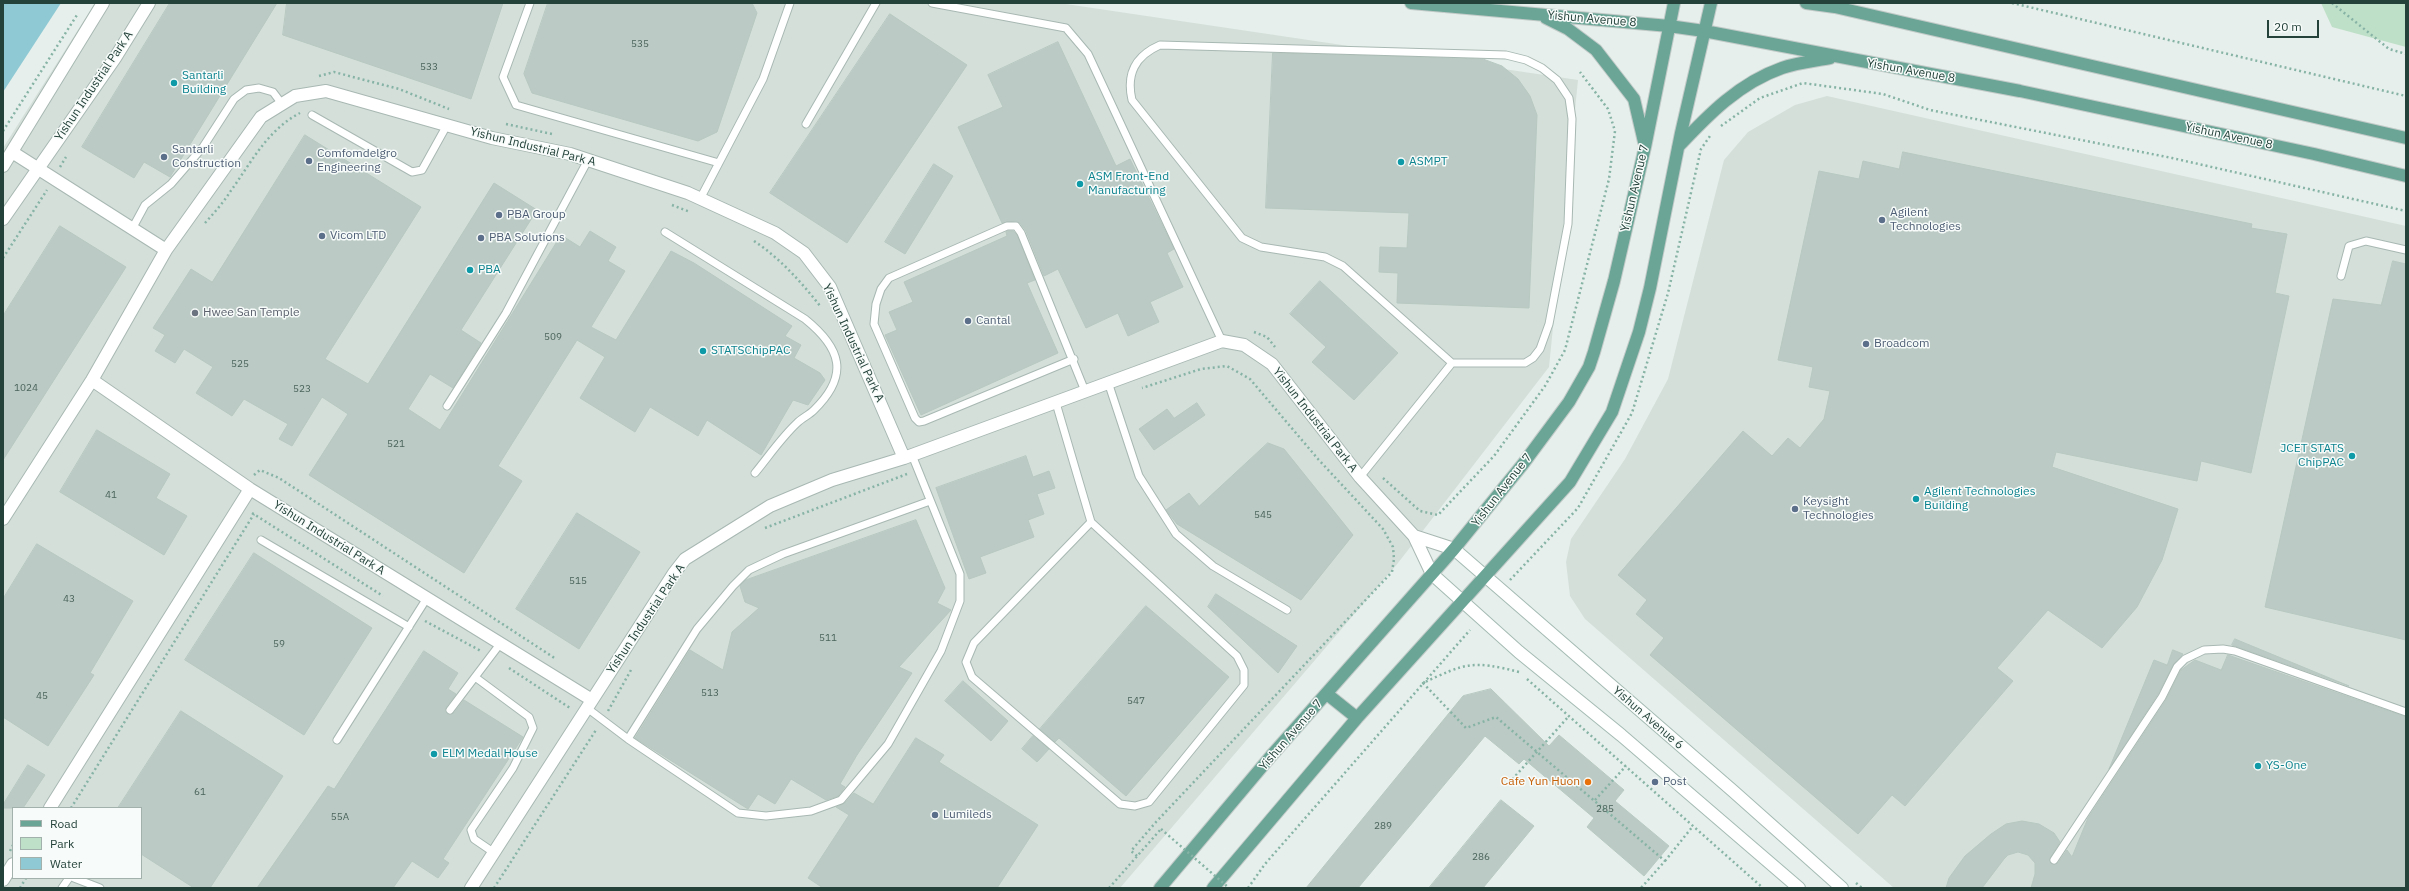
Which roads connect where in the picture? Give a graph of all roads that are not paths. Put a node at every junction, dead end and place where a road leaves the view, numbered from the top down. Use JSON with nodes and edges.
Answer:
{"nodes":[{"id":1,"x":103,"y":3,"type":"edge"},
{"id":2,"x":149,"y":3,"type":"edge"},
{"id":3,"x":530,"y":3,"type":"edge"},
{"id":4,"x":790,"y":3,"type":"edge"},
{"id":5,"x":876,"y":3,"type":"edge"},
{"id":6,"x":932,"y":3,"type":"edge"},
{"id":7,"x":1411,"y":3,"type":"edge"},
{"id":8,"x":1674,"y":3,"type":"edge"},
{"id":9,"x":1710,"y":3,"type":"edge"},
{"id":10,"x":1806,"y":3,"type":"edge"},
{"id":11,"x":1538,"y":14,"type":"junction"},
{"id":12,"x":1669,"y":26,"type":"junction"},
{"id":13,"x":1704,"y":31,"type":"junction"},
{"id":14,"x":1836,"y":57,"type":"junction"},
{"id":15,"x":282,"y":104,"type":"junction"},
{"id":16,"x":312,"y":115,"type":"dead end"},
{"id":17,"x":806,"y":124,"type":"dead end"},
{"id":18,"x":446,"y":125,"type":"junction"},
{"id":19,"x":2406,"y":138,"type":"edge"},
{"id":20,"x":1645,"y":147,"type":"junction"},
{"id":21,"x":1678,"y":148,"type":"junction"},
{"id":22,"x":12,"y":152,"type":"junction"},
{"id":23,"x":588,"y":160,"type":"junction"},
{"id":24,"x":719,"y":163,"type":"junction"},
{"id":25,"x":3,"y":166,"type":"edge"},
{"id":26,"x":37,"y":169,"type":"junction"},
{"id":27,"x":2406,"y":176,"type":"edge"},
{"id":28,"x":700,"y":199,"type":"junction"},
{"id":29,"x":3,"y":219,"type":"edge"},
{"id":30,"x":132,"y":229,"type":"junction"},
{"id":31,"x":665,"y":232,"type":"dead end"},
{"id":32,"x":166,"y":250,"type":"junction"},
{"id":33,"x":2406,"y":250,"type":"edge"},
{"id":34,"x":2341,"y":276,"type":"dead end"},
{"id":35,"x":1222,"y":341,"type":"junction"},
{"id":36,"x":1074,"y":359,"type":"junction"},
{"id":37,"x":1452,"y":363,"type":"junction"},
{"id":38,"x":92,"y":380,"type":"junction"},
{"id":39,"x":1108,"y":382,"type":"junction"},
{"id":40,"x":1085,"y":391,"type":"junction"},
{"id":41,"x":1056,"y":403,"type":"junction"},
{"id":42,"x":447,"y":406,"type":"dead end"},
{"id":43,"x":908,"y":456,"type":"junction"},
{"id":44,"x":755,"y":473,"type":"dead end"},
{"id":45,"x":1360,"y":477,"type":"junction"},
{"id":46,"x":246,"y":486,"type":"junction"},
{"id":47,"x":930,"y":501,"type":"junction"},
{"id":48,"x":3,"y":519,"type":"edge"},
{"id":49,"x":1091,"y":522,"type":"junction"},
{"id":50,"x":1414,"y":536,"type":"junction"},
{"id":51,"x":261,"y":540,"type":"dead end"},
{"id":52,"x":1454,"y":549,"type":"junction"},
{"id":53,"x":1432,"y":574,"type":"junction"},
{"id":54,"x":1485,"y":578,"type":"junction"},
{"id":55,"x":427,"y":598,"type":"junction"},
{"id":56,"x":1462,"y":602,"type":"junction"},
{"id":57,"x":1287,"y":610,"type":"dead end"},
{"id":58,"x":409,"y":627,"type":"junction"},
{"id":59,"x":500,"y":644,"type":"junction"},
{"id":60,"x":475,"y":677,"type":"junction"},
{"id":61,"x":1327,"y":694,"type":"junction"},
{"id":62,"x":590,"y":704,"type":"junction"},
{"id":63,"x":450,"y":710,"type":"dead end"},
{"id":64,"x":2406,"y":712,"type":"edge"},
{"id":65,"x":1357,"y":718,"type":"junction"},
{"id":66,"x":628,"y":739,"type":"junction"},
{"id":67,"x":337,"y":740,"type":"dead end"},
{"id":68,"x":51,"y":807,"type":"edge"},
{"id":69,"x":493,"y":852,"type":"junction"},
{"id":70,"x":2054,"y":860,"type":"dead end"},
{"id":71,"x":12,"y":866,"type":"edge"},
{"id":72,"x":68,"y":879,"type":"edge"},
{"id":73,"x":77,"y":879,"type":"edge"},
{"id":74,"x":3,"y":880,"type":"edge"},
{"id":75,"x":62,"y":888,"type":"edge"},
{"id":76,"x":100,"y":888,"type":"edge"},
{"id":77,"x":471,"y":888,"type":"edge"},
{"id":78,"x":1160,"y":888,"type":"edge"},
{"id":79,"x":1212,"y":888,"type":"edge"},
{"id":80,"x":1799,"y":888,"type":"edge"},
{"id":81,"x":1842,"y":888,"type":"edge"}],
"edges":[{"from":1,"to":22,"type":"street"},
{"from":2,"to":26,"type":"street","name":"Yishun Industrial Park A"},
{"from":3,"to":24,"type":"lane"},
{"from":4,"to":24,"type":"lane"},
{"from":5,"to":17,"type":"lane"},
{"from":6,"to":35,"type":"lane"},
{"from":7,"to":11,"type":"main road","name":"Yishun Avenue 8"},
{"from":8,"to":12,"type":"main road","name":"Yishun Avenue 7"},
{"from":9,"to":13,"type":"main road"},
{"from":10,"to":19,"type":"main road"},
{"from":11,"to":12,"type":"main road","name":"Yishun Avenue 8"},
{"from":11,"to":20,"type":"main road"},
{"from":12,"to":13,"type":"main road","name":"Yishun Avenue 8"},
{"from":12,"to":20,"type":"main road","name":"Yishun Avenue 7"},
{"from":13,"to":14,"type":"main road","name":"Yishun Avenue 8"},
{"from":13,"to":21,"type":"main road"},
{"from":14,"to":21,"type":"main road"},
{"from":14,"to":27,"type":"main road","name":"Yishun Avenue 8"},
{"from":15,"to":18,"type":"street","name":"Yishun Industrial Park A"},
{"from":15,"to":30,"type":"lane"},
{"from":15,"to":32,"type":"street","name":"Yishun Industrial Park A"},
{"from":16,"to":18,"type":"lane"},
{"from":18,"to":23,"type":"street","name":"Yishun Industrial Park A"},
{"from":20,"to":52,"type":"main road","name":"Yishun Avenue 7"},
{"from":21,"to":54,"type":"main road"},
{"from":22,"to":25,"type":"street"},
{"from":22,"to":26,"type":"street"},
{"from":23,"to":28,"type":"street","name":"Yishun Industrial Park A"},
{"from":23,"to":42,"type":"lane"},
{"from":24,"to":28,"type":"lane"},
{"from":26,"to":29,"type":"street","name":"Yishun Industrial Park A"},
{"from":26,"to":30,"type":"street"},
{"from":28,"to":43,"type":"street","name":"Yishun Industrial Park A"},
{"from":30,"to":32,"type":"street"},
{"from":31,"to":44,"type":"lane"},
{"from":32,"to":38,"type":"street","name":"Yishun Industrial Park A"},
{"from":33,"to":34,"type":"lane"},
{"from":35,"to":39,"type":"street","name":"Yishun Industrial Park A"},
{"from":35,"to":45,"type":"street","name":"Yishun Industrial Park A"},
{"from":36,"to":36,"type":"lane"},
{"from":36,"to":40,"type":"lane"},
{"from":37,"to":37,"type":"lane"},
{"from":37,"to":45,"type":"lane"},
{"from":38,"to":46,"type":"street","name":"Yishun Industrial Park A"},
{"from":38,"to":48,"type":"street","name":"Yishun Industrial Park A"},
{"from":39,"to":40,"type":"street","name":"Yishun Industrial Park A"},
{"from":39,"to":57,"type":"lane"},
{"from":40,"to":41,"type":"street","name":"Yishun Industrial Park A"},
{"from":41,"to":43,"type":"street","name":"Yishun Industrial Park A"},
{"from":41,"to":49,"type":"lane"},
{"from":43,"to":47,"type":"lane"},
{"from":43,"to":62,"type":"street","name":"Yishun Industrial Park A"},
{"from":45,"to":50,"type":"street","name":"Yishun Industrial Park A"},
{"from":46,"to":55,"type":"street","name":"Yishun Industrial Park A"},
{"from":46,"to":68,"type":"street"},
{"from":47,"to":66,"type":"lane"},
{"from":47,"to":66,"type":"lane"},
{"from":49,"to":49,"type":"lane"},
{"from":50,"to":52,"type":"street","name":"Yishun Industrial Park A"},
{"from":50,"to":53,"type":"street","name":"Yishun Industrial Park A"},
{"from":51,"to":58,"type":"lane"},
{"from":52,"to":53,"type":"main road","name":"Yishun Avenue 7"},
{"from":52,"to":54,"type":"street","name":"Yishun Avenue 6"},
{"from":53,"to":56,"type":"street"},
{"from":53,"to":61,"type":"main road","name":"Yishun Avenue 7"},
{"from":54,"to":56,"type":"main road"},
{"from":54,"to":81,"type":"street","name":"Yishun Avenue 6"},
{"from":55,"to":58,"type":"lane"},
{"from":55,"to":59,"type":"street","name":"Yishun Industrial Park A"},
{"from":56,"to":65,"type":"main road"},
{"from":56,"to":80,"type":"street"},
{"from":58,"to":67,"type":"lane"},
{"from":59,"to":60,"type":"lane"},
{"from":59,"to":62,"type":"street","name":"Yishun Industrial Park A"},
{"from":60,"to":63,"type":"lane"},
{"from":60,"to":69,"type":"lane"},
{"from":61,"to":65,"type":"main road"},
{"from":61,"to":78,"type":"main road","name":"Yishun Avenue 7"},
{"from":62,"to":66,"type":"lane"},
{"from":62,"to":69,"type":"street","name":"Yishun Industrial Park A"},
{"from":64,"to":70,"type":"lane"},
{"from":65,"to":79,"type":"main road"},
{"from":69,"to":77,"type":"street","name":"Yishun Industrial Park A"},
{"from":71,"to":74,"type":"street"},
{"from":72,"to":75,"type":"lane"},
{"from":73,"to":76,"type":"lane"}]}
